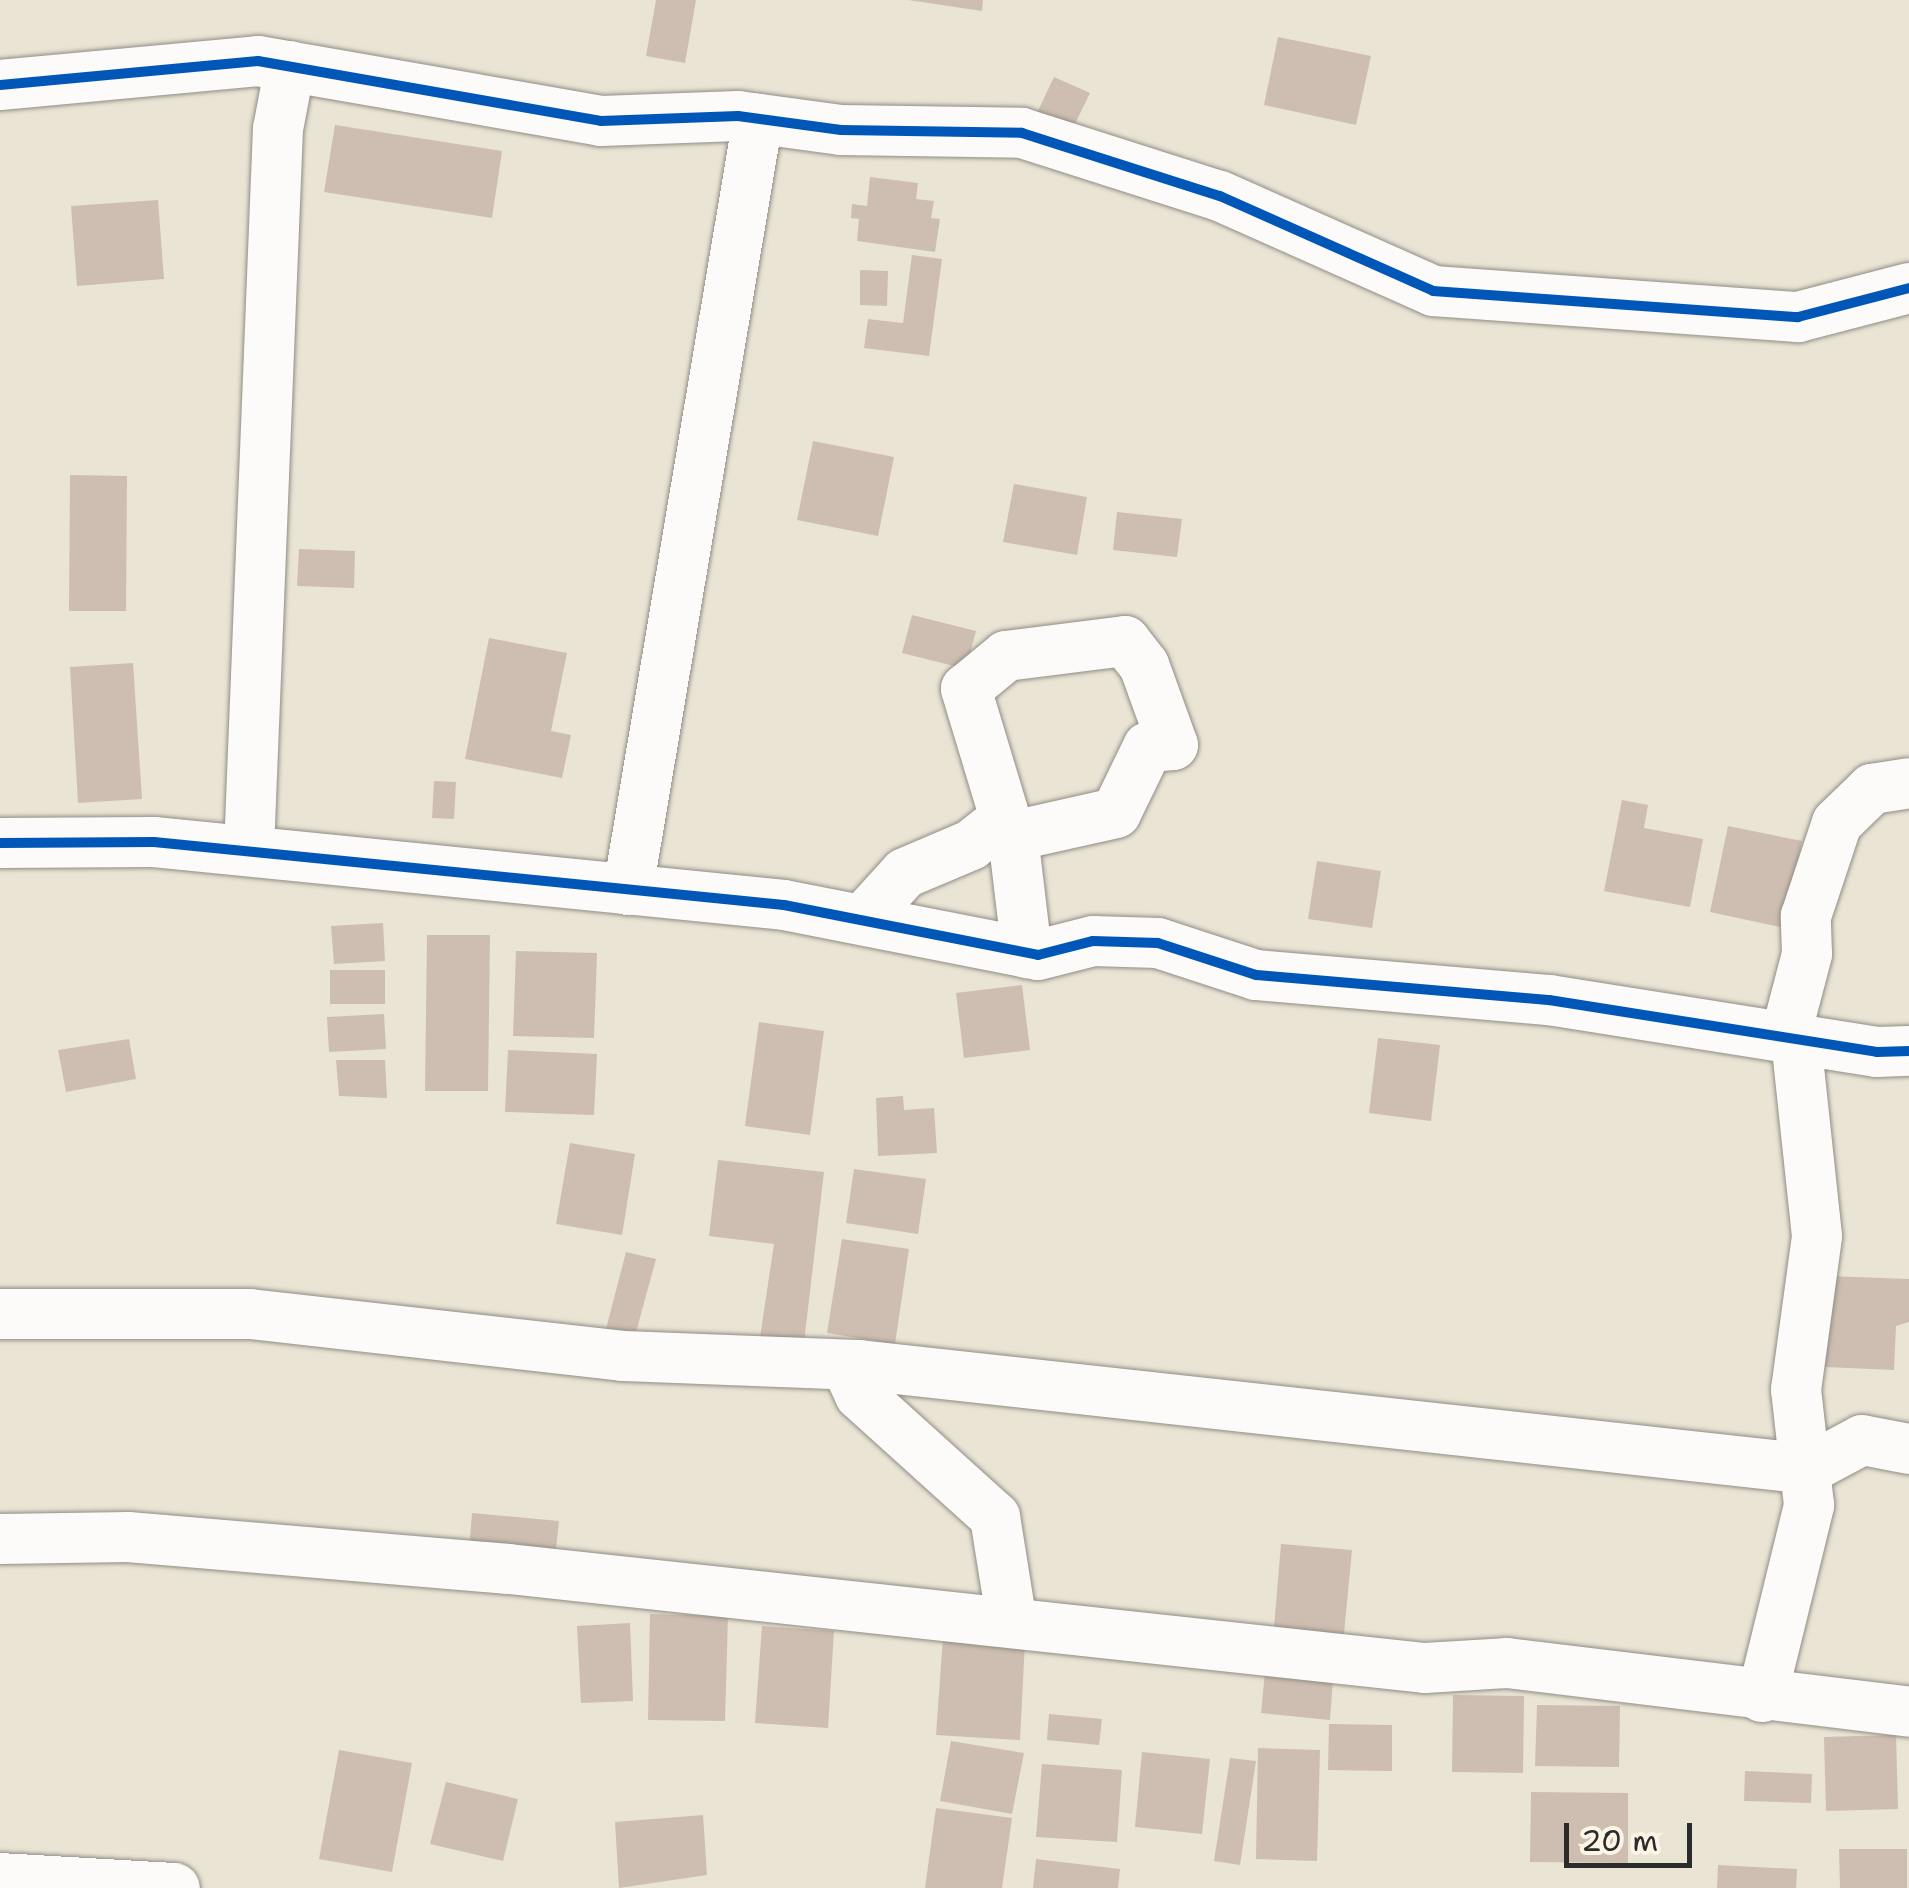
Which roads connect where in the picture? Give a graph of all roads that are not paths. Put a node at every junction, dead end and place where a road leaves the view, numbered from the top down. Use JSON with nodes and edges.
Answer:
{"nodes":[{"id":1,"x":290,"y":66,"type":"junction"},
{"id":2,"x":0,"y":85,"type":"edge"},
{"id":3,"x":758,"y":119,"type":"junction"},
{"id":4,"x":1909,"y":288,"type":"edge"},
{"id":5,"x":1909,"y":783,"type":"edge"},
{"id":6,"x":0,"y":843,"type":"edge"},
{"id":7,"x":250,"y":850,"type":"junction"},
{"id":8,"x":628,"y":890,"type":"junction"},
{"id":9,"x":863,"y":919,"type":"junction"},
{"id":10,"x":1027,"y":953,"type":"junction"},
{"id":11,"x":1790,"y":1038,"type":"junction"},
{"id":12,"x":1909,"y":1051,"type":"edge"},
{"id":13,"x":0,"y":1314,"type":"edge"},
{"id":14,"x":846,"y":1364,"type":"junction"},
{"id":15,"x":1909,"y":1449,"type":"edge"},
{"id":16,"x":1808,"y":1469,"type":"junction"},
{"id":17,"x":0,"y":1539,"type":"edge"},
{"id":18,"x":1012,"y":1623,"type":"junction"},
{"id":19,"x":1762,"y":1697,"type":"junction"},
{"id":20,"x":1909,"y":1712,"type":"edge"},
{"id":21,"x":0,"y":1878,"type":"edge"},
{"id":22,"x":174,"y":1888,"type":"edge"}],
"edges":[{"from":1,"to":2,"type":"street"},
{"from":1,"to":3,"type":"street"},
{"from":1,"to":7,"type":"street"},
{"from":3,"to":4,"type":"street"},
{"from":3,"to":8,"type":"street"},
{"from":5,"to":11,"type":"street"},
{"from":6,"to":7,"type":"street"},
{"from":7,"to":8,"type":"street"},
{"from":8,"to":9,"type":"street"},
{"from":9,"to":10,"type":"street"},
{"from":9,"to":10,"type":"street"},
{"from":10,"to":11,"type":"street"},
{"from":11,"to":12,"type":"street"},
{"from":11,"to":16,"type":"street"},
{"from":13,"to":14,"type":"street"},
{"from":14,"to":16,"type":"street"},
{"from":14,"to":18,"type":"street"},
{"from":15,"to":16,"type":"street"},
{"from":16,"to":19,"type":"street"},
{"from":17,"to":18,"type":"street"},
{"from":18,"to":19,"type":"street"},
{"from":19,"to":20,"type":"street"},
{"from":21,"to":22,"type":"street"}]}
